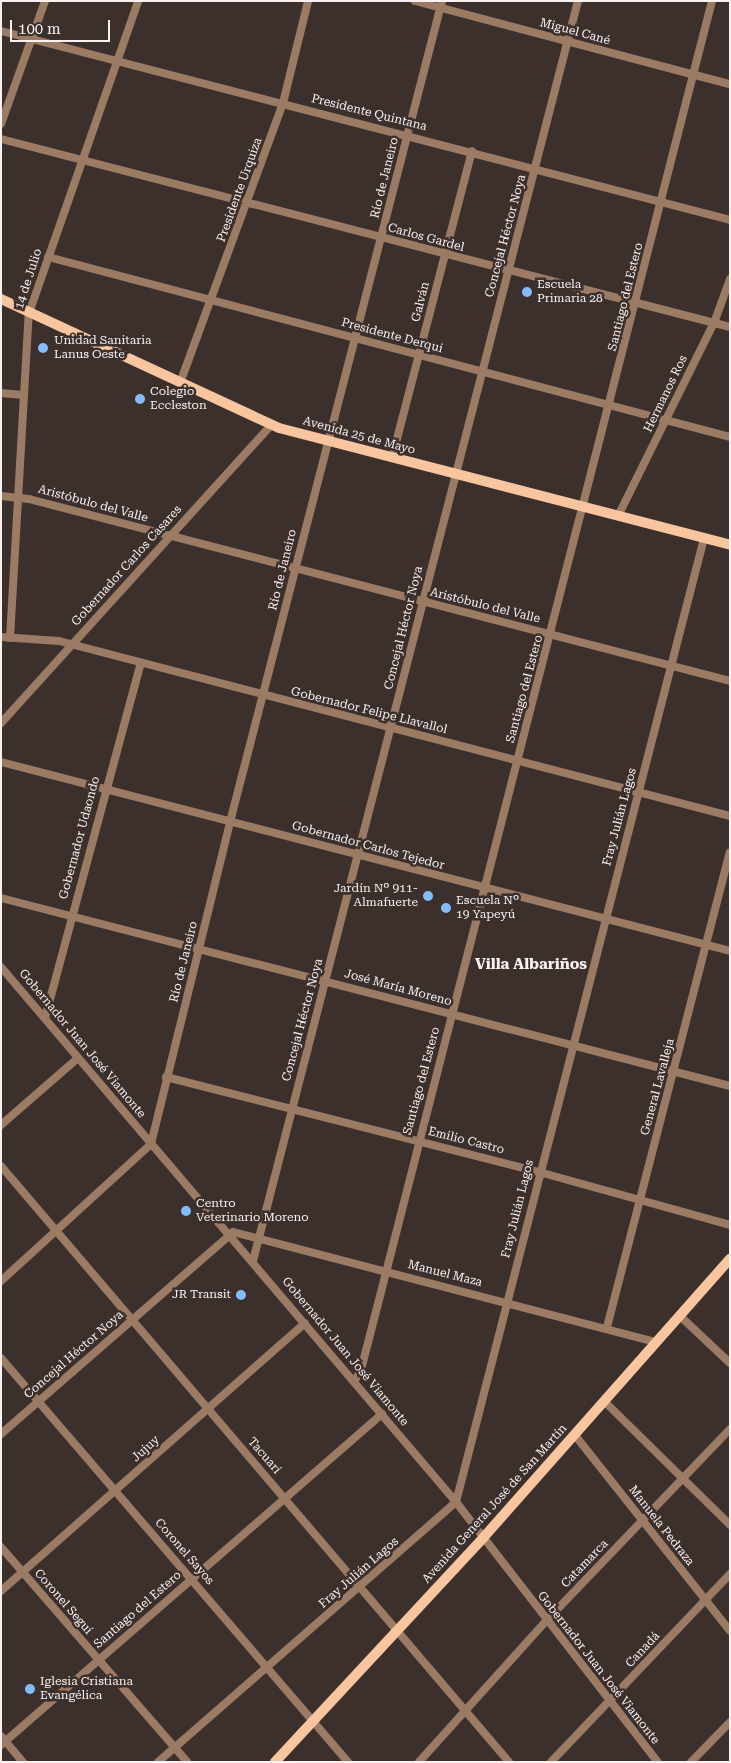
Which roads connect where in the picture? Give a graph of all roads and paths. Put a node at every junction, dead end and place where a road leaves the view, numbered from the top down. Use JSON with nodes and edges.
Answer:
{"nodes":[{"id":1,"x":46,"y":1,"type":"edge"},
{"id":2,"x":138,"y":1,"type":"edge"},
{"id":3,"x":308,"y":1,"type":"edge"},
{"id":4,"x":415,"y":1,"type":"edge"},
{"id":5,"x":578,"y":1,"type":"edge"},
{"id":6,"x":712,"y":1,"type":"edge"},
{"id":7,"x":441,"y":4,"type":"edge"},
{"id":8,"x":1,"y":30,"type":"edge"},
{"id":9,"x":33,"y":39,"type":"junction"},
{"id":10,"x":568,"y":42,"type":"junction"},
{"id":11,"x":117,"y":60,"type":"junction"},
{"id":12,"x":694,"y":74,"type":"junction"},
{"id":13,"x":730,"y":84,"type":"edge"},
{"id":14,"x":283,"y":103,"type":"junction"},
{"id":15,"x":1,"y":124,"type":"edge"},
{"id":16,"x":407,"y":135,"type":"junction"},
{"id":17,"x":1,"y":138,"type":"edge"},
{"id":18,"x":472,"y":151,"type":"junction"},
{"id":19,"x":82,"y":160,"type":"junction"},
{"id":20,"x":536,"y":169,"type":"junction"},
{"id":21,"x":247,"y":202,"type":"junction"},
{"id":22,"x":661,"y":202,"type":"junction"},
{"id":23,"x":730,"y":220,"type":"edge"},
{"id":24,"x":382,"y":238,"type":"junction"},
{"id":25,"x":445,"y":254,"type":"junction"},
{"id":26,"x":48,"y":257,"type":"junction"},
{"id":27,"x":508,"y":271,"type":"junction"},
{"id":28,"x":730,"y":279,"type":"edge"},
{"id":29,"x":1,"y":299,"type":"edge"},
{"id":30,"x":213,"y":300,"type":"junction"},
{"id":31,"x":637,"y":303,"type":"junction"},
{"id":32,"x":29,"y":313,"type":"junction"},
{"id":33,"x":714,"y":323,"type":"junction"},
{"id":34,"x":730,"y":327,"type":"edge"},
{"id":35,"x":354,"y":338,"type":"junction"},
{"id":36,"x":420,"y":354,"type":"junction"},
{"id":37,"x":482,"y":371,"type":"junction"},
{"id":38,"x":180,"y":383,"type":"junction"},
{"id":39,"x":1,"y":393,"type":"edge"},
{"id":40,"x":23,"y":395,"type":"junction"},
{"id":41,"x":610,"y":404,"type":"junction"},
{"id":42,"x":666,"y":420,"type":"junction"},
{"id":43,"x":271,"y":425,"type":"junction"},
{"id":44,"x":730,"y":437,"type":"edge"},
{"id":45,"x":328,"y":441,"type":"junction"},
{"id":46,"x":392,"y":458,"type":"junction"},
{"id":47,"x":454,"y":475,"type":"junction"},
{"id":48,"x":1,"y":496,"type":"edge"},
{"id":49,"x":17,"y":497,"type":"junction"},
{"id":50,"x":583,"y":507,"type":"junction"},
{"id":51,"x":618,"y":516,"type":"junction"},
{"id":52,"x":169,"y":536,"type":"junction"},
{"id":53,"x":704,"y":538,"type":"junction"},
{"id":54,"x":730,"y":544,"type":"edge"},
{"id":55,"x":295,"y":569,"type":"junction"},
{"id":56,"x":423,"y":602,"type":"junction"},
{"id":57,"x":552,"y":634,"type":"junction"},
{"id":58,"x":1,"y":637,"type":"edge"},
{"id":59,"x":10,"y":638,"type":"junction"},
{"id":60,"x":70,"y":645,"type":"junction"},
{"id":61,"x":140,"y":665,"type":"junction"},
{"id":62,"x":671,"y":666,"type":"junction"},
{"id":63,"x":730,"y":681,"type":"edge"},
{"id":64,"x":262,"y":696,"type":"junction"},
{"id":65,"x":1,"y":723,"type":"edge"},
{"id":66,"x":390,"y":728,"type":"junction"},
{"id":67,"x":518,"y":760,"type":"junction"},
{"id":68,"x":1,"y":762,"type":"edge"},
{"id":69,"x":104,"y":789,"type":"junction"},
{"id":70,"x":638,"y":792,"type":"junction"},
{"id":71,"x":730,"y":816,"type":"edge"},
{"id":72,"x":230,"y":822,"type":"junction"},
{"id":73,"x":730,"y":853,"type":"edge"},
{"id":74,"x":358,"y":855,"type":"junction"},
{"id":75,"x":485,"y":888,"type":"junction"},
{"id":76,"x":1,"y":898,"type":"edge"},
{"id":77,"x":71,"y":917,"type":"junction"},
{"id":78,"x":605,"y":918,"type":"junction"},
{"id":79,"x":706,"y":945,"type":"junction"},
{"id":80,"x":199,"y":948,"type":"junction"},
{"id":81,"x":730,"y":951,"type":"edge"},
{"id":82,"x":2,"y":968,"type":"edge"},
{"id":83,"x":326,"y":980,"type":"junction"},
{"id":84,"x":452,"y":1013,"type":"junction"},
{"id":85,"x":45,"y":1018,"type":"junction"},
{"id":86,"x":573,"y":1044,"type":"junction"},
{"id":87,"x":78,"y":1058,"type":"junction"},
{"id":88,"x":674,"y":1072,"type":"junction"},
{"id":89,"x":166,"y":1077,"type":"junction"},
{"id":90,"x":730,"y":1086,"type":"edge"},
{"id":91,"x":291,"y":1108,"type":"junction"},
{"id":92,"x":1,"y":1126,"type":"edge"},
{"id":93,"x":418,"y":1141,"type":"junction"},
{"id":94,"x":151,"y":1144,"type":"junction"},
{"id":95,"x":1,"y":1166,"type":"edge"},
{"id":96,"x":539,"y":1172,"type":"junction"},
{"id":97,"x":640,"y":1199,"type":"junction"},
{"id":98,"x":730,"y":1225,"type":"edge"},
{"id":99,"x":57,"y":1231,"type":"junction"},
{"id":100,"x":229,"y":1234,"type":"junction"},
{"id":101,"x":259,"y":1238,"type":"junction"},
{"id":102,"x":730,"y":1259,"type":"edge"},
{"id":103,"x":253,"y":1261,"type":"junction"},
{"id":104,"x":385,"y":1270,"type":"junction"},
{"id":105,"x":1,"y":1281,"type":"edge"},
{"id":106,"x":506,"y":1301,"type":"junction"},
{"id":107,"x":679,"y":1316,"type":"junction"},
{"id":108,"x":132,"y":1319,"type":"junction"},
{"id":109,"x":305,"y":1323,"type":"junction"},
{"id":110,"x":607,"y":1328,"type":"junction"},
{"id":111,"x":656,"y":1342,"type":"junction"},
{"id":112,"x":1,"y":1358,"type":"edge"},
{"id":113,"x":730,"y":1363,"type":"edge"},
{"id":114,"x":355,"y":1380,"type":"junction"},
{"id":115,"x":604,"y":1400,"type":"junction"},
{"id":116,"x":39,"y":1401,"type":"junction"},
{"id":117,"x":209,"y":1408,"type":"junction"},
{"id":118,"x":382,"y":1414,"type":"junction"},
{"id":119,"x":730,"y":1429,"type":"edge"},
{"id":120,"x":1,"y":1434,"type":"edge"},
{"id":121,"x":574,"y":1434,"type":"junction"},
{"id":122,"x":682,"y":1479,"type":"junction"},
{"id":123,"x":116,"y":1491,"type":"junction"},
{"id":124,"x":285,"y":1497,"type":"junction"},
{"id":125,"x":456,"y":1502,"type":"junction"},
{"id":126,"x":642,"y":1521,"type":"junction"},
{"id":127,"x":730,"y":1525,"type":"edge"},
{"id":128,"x":484,"y":1538,"type":"junction"},
{"id":129,"x":1,"y":1547,"type":"edge"},
{"id":130,"x":22,"y":1572,"type":"junction"},
{"id":131,"x":730,"y":1574,"type":"edge"},
{"id":132,"x":192,"y":1578,"type":"junction"},
{"id":133,"x":360,"y":1586,"type":"junction"},
{"id":134,"x":1,"y":1590,"type":"edge"},
{"id":135,"x":705,"y":1600,"type":"junction"},
{"id":136,"x":546,"y":1621,"type":"junction"},
{"id":137,"x":397,"y":1630,"type":"junction"},
{"id":138,"x":730,"y":1631,"type":"edge"},
{"id":139,"x":98,"y":1660,"type":"junction"},
{"id":140,"x":267,"y":1667,"type":"junction"},
{"id":141,"x":610,"y":1702,"type":"junction"},
{"id":142,"x":467,"y":1710,"type":"junction"},
{"id":143,"x":313,"y":1721,"type":"junction"},
{"id":144,"x":730,"y":1722,"type":"edge"},
{"id":145,"x":3,"y":1741,"type":"edge"},
{"id":146,"x":174,"y":1748,"type":"junction"},
{"id":147,"x":24,"y":1762,"type":"edge"},
{"id":148,"x":158,"y":1762,"type":"edge"},
{"id":149,"x":187,"y":1762,"type":"edge"},
{"id":150,"x":274,"y":1762,"type":"edge"},
{"id":151,"x":348,"y":1762,"type":"edge"},
{"id":152,"x":419,"y":1762,"type":"edge"},
{"id":153,"x":509,"y":1762,"type":"edge"},
{"id":154,"x":551,"y":1762,"type":"edge"},
{"id":155,"x":658,"y":1762,"type":"edge"},
{"id":156,"x":691,"y":1762,"type":"edge"}],
"edges":[{"from":1,"to":9,"type":"street"},
{"from":2,"to":11,"type":"street","name":"14 de Julio"},
{"from":3,"to":14,"type":"street","name":"Presidente Urquiza"},
{"from":4,"to":7,"type":"street","name":"Miguel Cané"},
{"from":5,"to":10,"type":"street","name":"Concejal Héctor Noya"},
{"from":6,"to":12,"type":"street","name":"Santiago del Estero"},
{"from":7,"to":10,"type":"street","name":"Miguel Cané"},
{"from":7,"to":16,"type":"street","name":"Río de Janeiro"},
{"from":8,"to":9,"type":"street","name":"Presidente Quintana"},
{"from":9,"to":11,"type":"street","name":"Presidente Quintana"},
{"from":9,"to":15,"type":"street"},
{"from":10,"to":12,"type":"street","name":"Miguel Cané"},
{"from":10,"to":20,"type":"street","name":"Concejal Héctor Noya"},
{"from":11,"to":14,"type":"street","name":"Presidente Quintana"},
{"from":11,"to":19,"type":"street","name":"14 de Julio"},
{"from":12,"to":13,"type":"street","name":"Miguel Cané"},
{"from":12,"to":22,"type":"street","name":"Santiago del Estero"},
{"from":14,"to":16,"type":"street","name":"Presidente Quintana"},
{"from":14,"to":21,"type":"street","name":"Presidente Urquiza"},
{"from":16,"to":18,"type":"street","name":"Presidente Quintana"},
{"from":16,"to":24,"type":"street","name":"Río de Janeiro"},
{"from":17,"to":19,"type":"street","name":"Carlos Gardel"},
{"from":18,"to":20,"type":"street","name":"Presidente Quintana"},
{"from":18,"to":25,"type":"street","name":"Galván"},
{"from":19,"to":21,"type":"street","name":"Carlos Gardel"},
{"from":19,"to":26,"type":"street","name":"14 de Julio"},
{"from":20,"to":22,"type":"street","name":"Presidente Quintana"},
{"from":20,"to":27,"type":"street","name":"Concejal Héctor Noya"},
{"from":21,"to":24,"type":"street","name":"Carlos Gardel"},
{"from":21,"to":30,"type":"street","name":"Presidente Urquiza"},
{"from":22,"to":23,"type":"street","name":"Presidente Quintana"},
{"from":22,"to":31,"type":"street","name":"Santiago del Estero"},
{"from":24,"to":25,"type":"street","name":"Carlos Gardel"},
{"from":24,"to":35,"type":"street","name":"Río de Janeiro"},
{"from":25,"to":27,"type":"street","name":"Carlos Gardel"},
{"from":25,"to":36,"type":"street","name":"Galván"},
{"from":26,"to":30,"type":"street","name":"Presidente Derqui"},
{"from":26,"to":32,"type":"street","name":"14 de Julio"},
{"from":27,"to":31,"type":"street","name":"Carlos Gardel"},
{"from":27,"to":37,"type":"street","name":"Concejal Héctor Noya"},
{"from":28,"to":33,"type":"street","name":"Hermanos Ros"},
{"from":29,"to":32,"type":"main road","name":"Avenida 25 de Mayo"},
{"from":30,"to":35,"type":"street","name":"Presidente Derqui"},
{"from":30,"to":38,"type":"street","name":"Presidente Urquiza"},
{"from":31,"to":33,"type":"street","name":"Carlos Gardel"},
{"from":31,"to":41,"type":"street","name":"Santiago del Estero"},
{"from":32,"to":38,"type":"main road","name":"Avenida 25 de Mayo"},
{"from":32,"to":40,"type":"street","name":"14 de Julio"},
{"from":33,"to":34,"type":"street","name":"Carlos Gardel"},
{"from":33,"to":42,"type":"street","name":"Hermanos Ros"},
{"from":35,"to":36,"type":"street","name":"Presidente Derqui"},
{"from":35,"to":45,"type":"street","name":"Río de Janeiro"},
{"from":36,"to":37,"type":"street","name":"Presidente Derqui"},
{"from":36,"to":46,"type":"street","name":"Galván"},
{"from":37,"to":41,"type":"street","name":"Presidente Derqui"},
{"from":37,"to":47,"type":"street","name":"Concejal Héctor Noya"},
{"from":38,"to":43,"type":"main road","name":"Avenida 25 de Mayo"},
{"from":39,"to":40,"type":"street"},
{"from":40,"to":49,"type":"street","name":"14 de Julio"},
{"from":41,"to":42,"type":"street","name":"Presidente Derqui"},
{"from":41,"to":50,"type":"street","name":"Santiago del Estero"},
{"from":42,"to":44,"type":"street","name":"Presidente Derqui"},
{"from":42,"to":51,"type":"street","name":"Hermanos Ros"},
{"from":43,"to":45,"type":"main road","name":"Avenida 25 de Mayo"},
{"from":43,"to":52,"type":"street","name":"Gobernador Carlos Casares"},
{"from":45,"to":46,"type":"main road","name":"Avenida 25 de Mayo"},
{"from":45,"to":55,"type":"street","name":"Río de Janeiro"},
{"from":46,"to":47,"type":"main road","name":"Avenida 25 de Mayo"},
{"from":47,"to":50,"type":"main road","name":"Avenida 25 de Mayo"},
{"from":47,"to":56,"type":"street","name":"Concejal Héctor Noya"},
{"from":48,"to":49,"type":"street","name":"Aristóbulo del Valle"},
{"from":49,"to":52,"type":"street","name":"Aristóbulo del Valle"},
{"from":49,"to":59,"type":"street","name":"14 de Julio"},
{"from":50,"to":51,"type":"main road","name":"Avenida 25 de Mayo"},
{"from":50,"to":57,"type":"street","name":"Santiago del Estero"},
{"from":51,"to":53,"type":"main road","name":"Avenida 25 de Mayo"},
{"from":52,"to":55,"type":"street","name":"Aristóbulo del Valle"},
{"from":52,"to":60,"type":"street","name":"Gobernador Carlos Casares"},
{"from":53,"to":54,"type":"main road","name":"Avenida 25 de Mayo"},
{"from":53,"to":62,"type":"street","name":"Fray Julián Lagos"},
{"from":55,"to":56,"type":"street","name":"Aristóbulo del Valle"},
{"from":55,"to":64,"type":"street","name":"Río de Janeiro"},
{"from":56,"to":57,"type":"street","name":"Aristóbulo del Valle"},
{"from":56,"to":66,"type":"street","name":"Concejal Héctor Noya"},
{"from":57,"to":62,"type":"street","name":"Aristóbulo del Valle"},
{"from":57,"to":67,"type":"street","name":"Santiago del Estero"},
{"from":58,"to":59,"type":"street","name":"Gobernador Felipe Llavallol"},
{"from":59,"to":60,"type":"street","name":"Gobernador Felipe Llavallol"},
{"from":60,"to":61,"type":"street","name":"Gobernador Felipe Llavallol"},
{"from":60,"to":65,"type":"street","name":"Gobernador Carlos Casares"},
{"from":61,"to":64,"type":"street","name":"Gobernador Felipe Llavallol"},
{"from":61,"to":69,"type":"street","name":"Gobernador Udaondo"},
{"from":62,"to":63,"type":"street","name":"Aristóbulo del Valle"},
{"from":62,"to":70,"type":"street","name":"Fray Julián Lagos"},
{"from":64,"to":66,"type":"street","name":"Gobernador Felipe Llavallol"},
{"from":64,"to":72,"type":"street","name":"Río de Janeiro"},
{"from":66,"to":67,"type":"street","name":"Gobernador Felipe Llavallol"},
{"from":66,"to":74,"type":"street","name":"Concejal Héctor Noya"},
{"from":67,"to":70,"type":"street","name":"Gobernador Felipe Llavallol"},
{"from":67,"to":75,"type":"street","name":"Santiago del Estero"},
{"from":68,"to":69,"type":"street","name":"Gobernador Carlos Tejedor"},
{"from":69,"to":72,"type":"street","name":"Gobernador Carlos Tejedor"},
{"from":69,"to":77,"type":"street","name":"Gobernador Udaondo"},
{"from":70,"to":71,"type":"street","name":"Gobernador Felipe Llavallol"},
{"from":70,"to":78,"type":"street","name":"Fray Julián Lagos"},
{"from":72,"to":74,"type":"street","name":"Gobernador Carlos Tejedor"},
{"from":72,"to":80,"type":"street","name":"Río de Janeiro"},
{"from":73,"to":79,"type":"street","name":"General Lavalleja"},
{"from":74,"to":75,"type":"street","name":"Gobernador Carlos Tejedor"},
{"from":74,"to":83,"type":"street","name":"Concejal Héctor Noya"},
{"from":75,"to":78,"type":"street","name":"Gobernador Carlos Tejedor"},
{"from":75,"to":84,"type":"street","name":"Santiago del Estero"},
{"from":76,"to":77,"type":"street","name":"José María Moreno"},
{"from":77,"to":80,"type":"street","name":"José María Moreno"},
{"from":77,"to":85,"type":"street","name":"Gobernador Udaondo"},
{"from":78,"to":79,"type":"street","name":"Gobernador Carlos Tejedor"},
{"from":78,"to":86,"type":"street","name":"Fray Julián Lagos"},
{"from":79,"to":81,"type":"street","name":"Gobernador Carlos Tejedor"},
{"from":79,"to":88,"type":"street","name":"General Lavalleja"},
{"from":80,"to":83,"type":"street","name":"José María Moreno"},
{"from":80,"to":89,"type":"street","name":"Río de Janeiro"},
{"from":82,"to":85,"type":"street","name":"Gobernador Juan José Viamonte"},
{"from":83,"to":84,"type":"street","name":"José María Moreno"},
{"from":83,"to":91,"type":"street","name":"Concejal Héctor Noya"},
{"from":84,"to":86,"type":"street","name":"José María Moreno"},
{"from":84,"to":93,"type":"street","name":"Santiago del Estero"},
{"from":85,"to":87,"type":"street","name":"Gobernador Juan José Viamonte"},
{"from":86,"to":88,"type":"street","name":"José María Moreno"},
{"from":86,"to":96,"type":"street","name":"Fray Julián Lagos"},
{"from":87,"to":92,"type":"street"},
{"from":87,"to":94,"type":"street","name":"Gobernador Juan José Viamonte"},
{"from":88,"to":90,"type":"street","name":"José María Moreno"},
{"from":88,"to":97,"type":"street","name":"General Lavalleja"},
{"from":89,"to":91,"type":"street","name":"Emilio Castro"},
{"from":89,"to":94,"type":"street","name":"Río de Janeiro"},
{"from":91,"to":93,"type":"street","name":"Emilio Castro"},
{"from":91,"to":101,"type":"street","name":"Concejal Héctor Noya"},
{"from":93,"to":96,"type":"street","name":"Emilio Castro"},
{"from":93,"to":104,"type":"street","name":"Santiago del Estero"},
{"from":94,"to":99,"type":"street"},
{"from":94,"to":100,"type":"street","name":"Gobernador Juan José Viamonte"},
{"from":95,"to":99,"type":"street","name":"Tacuarí"},
{"from":96,"to":97,"type":"street","name":"Emilio Castro"},
{"from":96,"to":106,"type":"street","name":"Fray Julián Lagos"},
{"from":97,"to":98,"type":"street","name":"Emilio Castro"},
{"from":97,"to":110,"type":"street","name":"General Lavalleja"},
{"from":99,"to":105,"type":"street"},
{"from":99,"to":108,"type":"street","name":"Tacuarí"},
{"from":100,"to":101,"type":"street","name":"Manuel Maza"},
{"from":100,"to":103,"type":"street","name":"Gobernador Juan José Viamonte"},
{"from":100,"to":108,"type":"street","name":"Concejal Héctor Noya"},
{"from":101,"to":103,"type":"street","name":"Concejal Héctor Noya"},
{"from":101,"to":104,"type":"street","name":"Manuel Maza"},
{"from":102,"to":107,"type":"main road","name":"Avenida General José de San Martín"},
{"from":103,"to":109,"type":"street","name":"Gobernador Juan José Viamonte"},
{"from":104,"to":106,"type":"street","name":"Manuel Maza"},
{"from":104,"to":114,"type":"street","name":"Santiago del Estero"},
{"from":106,"to":110,"type":"street","name":"Manuel Maza"},
{"from":106,"to":125,"type":"street","name":"Fray Julián Lagos"},
{"from":107,"to":111,"type":"main road","name":"Avenida General José de San Martín"},
{"from":107,"to":113,"type":"street"},
{"from":108,"to":116,"type":"street","name":"Concejal Héctor Noya"},
{"from":108,"to":117,"type":"street","name":"Tacuarí"},
{"from":109,"to":114,"type":"street","name":"Gobernador Juan José Viamonte"},
{"from":109,"to":117,"type":"street","name":"Jujuy"},
{"from":110,"to":111,"type":"street","name":"Manuel Maza"},
{"from":111,"to":115,"type":"main road","name":"Avenida General José de San Martín"},
{"from":112,"to":116,"type":"street","name":"Coronel Sayos"},
{"from":114,"to":118,"type":"street","name":"Gobernador Juan José Viamonte"},
{"from":115,"to":121,"type":"main road","name":"Avenida General José de San Martín"},
{"from":115,"to":122,"type":"street"},
{"from":116,"to":120,"type":"street","name":"Concejal Héctor Noya"},
{"from":116,"to":123,"type":"street","name":"Coronel Sayos"},
{"from":117,"to":123,"type":"street","name":"Jujuy"},
{"from":117,"to":124,"type":"street","name":"Tacuarí"},
{"from":118,"to":124,"type":"street","name":"Santiago del Estero"},
{"from":118,"to":125,"type":"street","name":"Gobernador Juan José Viamonte"},
{"from":119,"to":122,"type":"street","name":"Catamarca"},
{"from":121,"to":126,"type":"street","name":"Manuela Pedraza"},
{"from":121,"to":128,"type":"main road","name":"Avenida General José de San Martín"},
{"from":122,"to":126,"type":"street","name":"Catamarca"},
{"from":122,"to":127,"type":"street"},
{"from":123,"to":130,"type":"street","name":"Jujuy"},
{"from":123,"to":132,"type":"street","name":"Coronel Sayos"},
{"from":124,"to":132,"type":"street","name":"Santiago del Estero"},
{"from":124,"to":133,"type":"street","name":"Tacuarí"},
{"from":125,"to":128,"type":"street","name":"Gobernador Juan José Viamonte"},
{"from":125,"to":133,"type":"street","name":"Fray Julián Lagos"},
{"from":126,"to":135,"type":"street","name":"Manuela Pedraza"},
{"from":126,"to":136,"type":"street","name":"Catamarca"},
{"from":128,"to":136,"type":"street","name":"Gobernador Juan José Viamonte"},
{"from":128,"to":137,"type":"main road","name":"Avenida General José de San Martín"},
{"from":129,"to":130,"type":"street","name":"Coronel Seguí"},
{"from":130,"to":134,"type":"street","name":"Jujuy"},
{"from":130,"to":139,"type":"street","name":"Coronel Seguí"},
{"from":131,"to":135,"type":"street","name":"Canadá"},
{"from":132,"to":139,"type":"street","name":"Santiago del Estero"},
{"from":132,"to":140,"type":"street","name":"Coronel Sayos"},
{"from":133,"to":137,"type":"street","name":"Tacuarí"},
{"from":133,"to":140,"type":"street","name":"Fray Julián Lagos"},
{"from":135,"to":138,"type":"street","name":"Manuela Pedraza"},
{"from":135,"to":141,"type":"street","name":"Canadá"},
{"from":136,"to":141,"type":"street","name":"Gobernador Juan José Viamonte"},
{"from":136,"to":142,"type":"street","name":"Catamarca"},
{"from":137,"to":142,"type":"street","name":"Tacuarí"},
{"from":137,"to":143,"type":"main road","name":"Avenida General José de San Martín"},
{"from":139,"to":145,"type":"street","name":"Santiago del Estero"},
{"from":139,"to":146,"type":"street","name":"Coronel Seguí"},
{"from":140,"to":143,"type":"street","name":"Coronel Sayos"},
{"from":140,"to":146,"type":"street","name":"Fray Julián Lagos"},
{"from":141,"to":154,"type":"street","name":"Canadá"},
{"from":141,"to":155,"type":"street","name":"Gobernador Juan José Viamonte"},
{"from":142,"to":152,"type":"street","name":"Catamarca"},
{"from":142,"to":153,"type":"street","name":"Tacuarí"},
{"from":143,"to":150,"type":"main road","name":"Avenida General José de San Martín"},
{"from":143,"to":151,"type":"street","name":"Coronel Sayos"},
{"from":144,"to":156,"type":"street"},
{"from":145,"to":147,"type":"street"},
{"from":146,"to":148,"type":"street","name":"Fray Julián Lagos"},
{"from":146,"to":149,"type":"street","name":"Coronel Seguí"}]}
